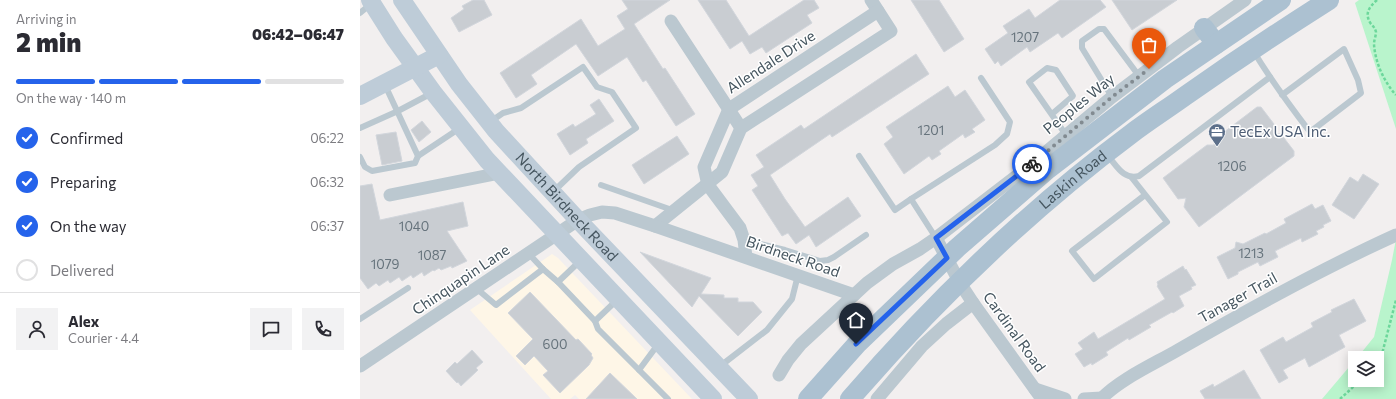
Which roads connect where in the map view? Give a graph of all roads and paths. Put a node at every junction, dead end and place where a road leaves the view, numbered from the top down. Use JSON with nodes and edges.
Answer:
{"nodes":[{"id":1,"x":402,"y":0,"type":"edge"},
{"id":2,"x":871,"y":0,"type":"edge"},
{"id":3,"x":1246,"y":0,"type":"edge"},
{"id":4,"x":1281,"y":0,"type":"edge"},
{"id":5,"x":1329,"y":0,"type":"edge"},
{"id":6,"x":1377,"y":0,"type":"edge"},
{"id":7,"x":370,"y":4,"type":"edge"},
{"id":8,"x":878,"y":11,"type":"junction"},
{"id":9,"x":671,"y":20,"type":"dead end"},
{"id":10,"x":1238,"y":29,"type":"junction"},
{"id":11,"x":1210,"y":36,"type":"junction"},
{"id":12,"x":1252,"y":49,"type":"junction"},
{"id":13,"x":439,"y":56,"type":"junction"},
{"id":14,"x":416,"y":68,"type":"junction"},
{"id":15,"x":1139,"y":76,"type":"junction"},
{"id":16,"x":981,"y":78,"type":"dead end"},
{"id":17,"x":1270,"y":78,"type":"junction"},
{"id":18,"x":385,"y":84,"type":"junction"},
{"id":19,"x":433,"y":92,"type":"junction"},
{"id":20,"x":1282,"y":95,"type":"junction"},
{"id":21,"x":1396,"y":95,"type":"edge"},
{"id":22,"x":360,"y":96,"type":"edge"},
{"id":23,"x":1112,"y":97,"type":"junction"},
{"id":24,"x":729,"y":109,"type":"junction"},
{"id":25,"x":398,"y":111,"type":"junction"},
{"id":26,"x":1052,"y":114,"type":"junction"},
{"id":27,"x":490,"y":122,"type":"junction"},
{"id":28,"x":360,"y":128,"type":"edge"},
{"id":29,"x":461,"y":128,"type":"junction"},
{"id":30,"x":741,"y":128,"type":"junction"},
{"id":31,"x":1066,"y":135,"type":"junction"},
{"id":32,"x":1106,"y":153,"type":"junction"},
{"id":33,"x":418,"y":156,"type":"junction"},
{"id":34,"x":859,"y":156,"type":"dead end"},
{"id":35,"x":360,"y":157,"type":"edge"},
{"id":36,"x":500,"y":173,"type":"junction"},
{"id":37,"x":1132,"y":178,"type":"junction"},
{"id":38,"x":601,"y":185,"type":"dead end"},
{"id":39,"x":708,"y":185,"type":"junction"},
{"id":40,"x":553,"y":192,"type":"junction"},
{"id":41,"x":390,"y":195,"type":"dead end"},
{"id":42,"x":1145,"y":195,"type":"junction"},
{"id":43,"x":912,"y":199,"type":"junction"},
{"id":44,"x":674,"y":211,"type":"junction"},
{"id":45,"x":578,"y":220,"type":"junction"},
{"id":46,"x":655,"y":226,"type":"junction"},
{"id":47,"x":557,"y":235,"type":"junction"},
{"id":48,"x":866,"y":235,"type":"dead end"},
{"id":49,"x":1396,"y":235,"type":"edge"},
{"id":50,"x":936,"y":238,"type":"junction"},
{"id":51,"x":744,"y":240,"type":"junction"},
{"id":52,"x":529,"y":254,"type":"junction"},
{"id":53,"x":746,"y":257,"type":"junction"},
{"id":54,"x":947,"y":258,"type":"junction"},
{"id":55,"x":581,"y":260,"type":"junction"},
{"id":56,"x":543,"y":269,"type":"junction"},
{"id":57,"x":798,"y":275,"type":"junction"},
{"id":58,"x":558,"y":282,"type":"junction"},
{"id":59,"x":960,"y":283,"type":"junction"},
{"id":60,"x":408,"y":288,"type":"dead end"},
{"id":61,"x":477,"y":289,"type":"junction"},
{"id":62,"x":854,"y":295,"type":"junction"},
{"id":63,"x":618,"y":299,"type":"junction"},
{"id":64,"x":1396,"y":300,"type":"edge"},
{"id":65,"x":973,"y":303,"type":"junction"},
{"id":66,"x":360,"y":319,"type":"edge"},
{"id":67,"x":595,"y":321,"type":"junction"},
{"id":68,"x":660,"y":342,"type":"junction"},
{"id":69,"x":1383,"y":351,"type":"edge"},
{"id":70,"x":362,"y":362,"type":"edge"},
{"id":71,"x":719,"y":367,"type":"junction"},
{"id":72,"x":639,"y":370,"type":"junction"},
{"id":73,"x":779,"y":375,"type":"dead end"},
{"id":74,"x":1353,"y":387,"type":"edge"},
{"id":75,"x":1038,"y":394,"type":"edge"},
{"id":76,"x":882,"y":397,"type":"edge"},
{"id":77,"x":1102,"y":398,"type":"edge"},
{"id":78,"x":668,"y":399,"type":"edge"},
{"id":79,"x":713,"y":399,"type":"edge"},
{"id":80,"x":749,"y":399,"type":"edge"},
{"id":81,"x":808,"y":399,"type":"edge"},
{"id":82,"x":850,"y":399,"type":"edge"},
{"id":83,"x":1065,"y":399,"type":"edge"},
{"id":84,"x":1084,"y":399,"type":"edge"},
{"id":85,"x":1340,"y":399,"type":"edge"}],
"edges":[{"from":1,"to":13,"type":"main road","name":"North Birdneck Road"},
{"from":2,"to":8,"type":"street"},
{"from":3,"to":11,"type":"street","name":"Peoples Way"},
{"from":4,"to":10,"type":"main road","name":"Laskin Road"},
{"from":5,"to":12,"type":"main road","name":"Laskin Road"},
{"from":6,"to":21,"type":"path"},
{"from":7,"to":14,"type":"main road","name":"North Birdneck Road"},
{"from":8,"to":24,"type":"street","name":"Allendale Drive"},
{"from":8,"to":30,"type":"street"},
{"from":9,"to":24,"type":"street"},
{"from":10,"to":11,"type":"main road","name":"Laskin Road"},
{"from":10,"to":12,"type":"main road"},
{"from":11,"to":15,"type":"street","name":"Peoples Way"},
{"from":11,"to":54,"type":"main road","name":"Laskin Road"},
{"from":12,"to":17,"type":"lane"},
{"from":12,"to":32,"type":"main road","name":"Laskin Road"},
{"from":13,"to":14,"type":"main road"},
{"from":13,"to":27,"type":"main road","name":"North Birdneck Road"},
{"from":14,"to":18,"type":"main road"},
{"from":14,"to":19,"type":"main road","name":"North Birdneck Road"},
{"from":15,"to":23,"type":"street","name":"Peoples Way"},
{"from":15,"to":23,"type":"lane"},
{"from":16,"to":43,"type":"lane"},
{"from":17,"to":20,"type":"lane"},
{"from":17,"to":37,"type":"lane"},
{"from":18,"to":22,"type":"main road"},
{"from":18,"to":25,"type":"lane"},
{"from":19,"to":25,"type":"lane"},
{"from":19,"to":29,"type":"main road","name":"North Birdneck Road"},
{"from":20,"to":20,"type":"lane"},
{"from":23,"to":31,"type":"street","name":"Peoples Way"},
{"from":24,"to":30,"type":"street"},
{"from":24,"to":39,"type":"street","name":"Allendale Drive"},
{"from":25,"to":28,"type":"lane"},
{"from":25,"to":33,"type":"lane"},
{"from":26,"to":26,"type":"lane"},
{"from":26,"to":31,"type":"lane"},
{"from":27,"to":40,"type":"main road","name":"North Birdneck Road"},
{"from":27,"to":40,"type":"lane"},
{"from":29,"to":33,"type":"lane"},
{"from":29,"to":36,"type":"main road","name":"North Birdneck Road"},
{"from":30,"to":39,"type":"street"},
{"from":31,"to":50,"type":"street","name":"Peoples Way"},
{"from":32,"to":37,"type":"lane"},
{"from":32,"to":59,"type":"main road","name":"Laskin Road"},
{"from":33,"to":35,"type":"lane"},
{"from":34,"to":43,"type":"lane"},
{"from":36,"to":41,"type":"street"},
{"from":36,"to":47,"type":"main road","name":"North Birdneck Road"},
{"from":37,"to":42,"type":"lane"},
{"from":38,"to":44,"type":"lane"},
{"from":39,"to":44,"type":"street"},
{"from":39,"to":51,"type":"street"},
{"from":40,"to":45,"type":"main road","name":"North Birdneck Road"},
{"from":42,"to":42,"type":"lane"},
{"from":43,"to":50,"type":"lane"},
{"from":44,"to":46,"type":"street"},
{"from":45,"to":46,"type":"street","name":"Birdneck Road"},
{"from":45,"to":47,"type":"street","name":"Chinquapin Lane"},
{"from":45,"to":71,"type":"main road","name":"North Birdneck Road"},
{"from":46,"to":53,"type":"street","name":"Birdneck Road"},
{"from":47,"to":52,"type":"street","name":"Chinquapin Lane"},
{"from":47,"to":55,"type":"main road","name":"North Birdneck Road"},
{"from":48,"to":51,"type":"lane"},
{"from":49,"to":77,"type":"street","name":"Tanager Trail"},
{"from":50,"to":54,"type":"street"},
{"from":50,"to":62,"type":"street","name":"Birdneck Road"},
{"from":51,"to":53,"type":"street"},
{"from":52,"to":56,"type":"lane"},
{"from":52,"to":61,"type":"street","name":"Chinquapin Lane"},
{"from":53,"to":57,"type":"street","name":"Birdneck Road"},
{"from":54,"to":59,"type":"street"},
{"from":54,"to":81,"type":"main road","name":"Laskin Road"},
{"from":55,"to":58,"type":"lane"},
{"from":55,"to":63,"type":"main road","name":"North Birdneck Road"},
{"from":56,"to":58,"type":"lane"},
{"from":56,"to":61,"type":"lane"},
{"from":57,"to":62,"type":"street","name":"Birdneck Road"},
{"from":57,"to":71,"type":"lane"},
{"from":58,"to":67,"type":"lane"},
{"from":59,"to":65,"type":"street","name":"Cardinal Road"},
{"from":59,"to":82,"type":"main road","name":"Laskin Road"},
{"from":60,"to":66,"type":"lane"},
{"from":61,"to":70,"type":"street","name":"Chinquapin Lane"},
{"from":62,"to":73,"type":"street"},
{"from":63,"to":67,"type":"lane"},
{"from":63,"to":68,"type":"main road","name":"North Birdneck Road"},
{"from":64,"to":69,"type":"path"},
{"from":65,"to":75,"type":"street","name":"Cardinal Road"},
{"from":65,"to":76,"type":"street"},
{"from":67,"to":72,"type":"lane"},
{"from":68,"to":72,"type":"lane"},
{"from":68,"to":79,"type":"main road","name":"North Birdneck Road"},
{"from":71,"to":80,"type":"main road","name":"North Birdneck Road"},
{"from":72,"to":78,"type":"lane"},
{"from":74,"to":85,"type":"path"},
{"from":75,"to":83,"type":"street"},
{"from":77,"to":84,"type":"street"}]}
